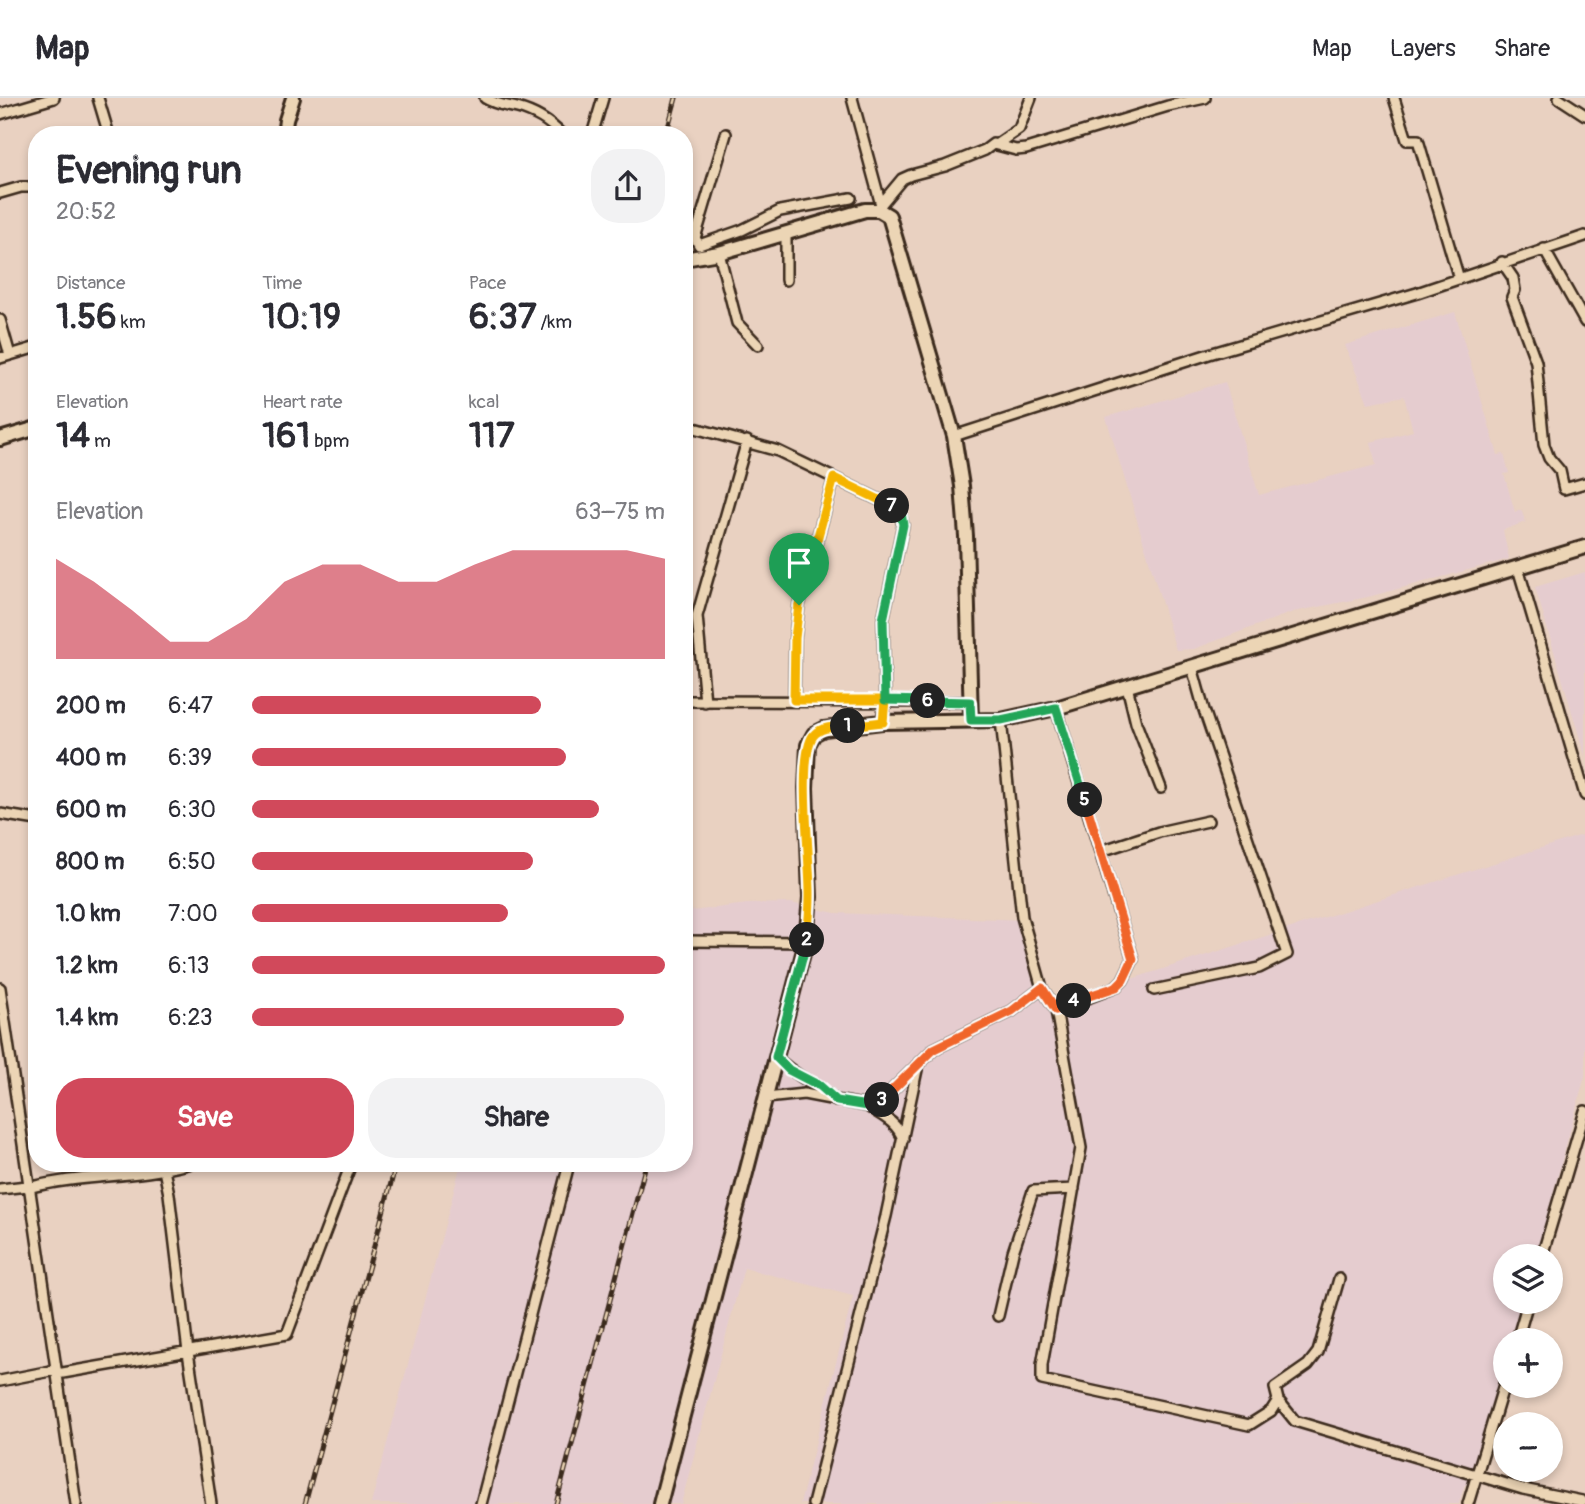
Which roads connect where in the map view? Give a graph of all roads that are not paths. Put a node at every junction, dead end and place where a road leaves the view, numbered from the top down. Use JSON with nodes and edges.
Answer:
{"nodes":[{"id":1,"x":97,"y":98,"type":"edge"},
{"id":2,"x":293,"y":98,"type":"edge"},
{"id":3,"x":485,"y":98,"type":"edge"},
{"id":4,"x":603,"y":98,"type":"edge"},
{"id":5,"x":852,"y":98,"type":"edge"},
{"id":6,"x":1031,"y":98,"type":"edge"},
{"id":7,"x":1205,"y":98,"type":"edge"},
{"id":8,"x":1394,"y":98,"type":"edge"},
{"id":9,"x":1559,"y":98,"type":"edge"},
{"id":10,"x":48,"y":99,"type":"edge"},
{"id":11,"x":1179,"y":101,"type":"edge"},
{"id":12,"x":0,"y":114,"type":"edge"},
{"id":13,"x":1585,"y":115,"type":"edge"},
{"id":14,"x":106,"y":126,"type":"edge"},
{"id":15,"x":285,"y":126,"type":"edge"},
{"id":16,"x":551,"y":126,"type":"edge"},
{"id":17,"x":595,"y":126,"type":"edge"},
{"id":18,"x":726,"y":134,"type":"dead end"},
{"id":19,"x":998,"y":144,"type":"junction"},
{"id":20,"x":28,"y":187,"type":"edge"},
{"id":21,"x":0,"y":193,"type":"edge"},
{"id":22,"x":851,"y":198,"type":"dead end"},
{"id":23,"x":881,"y":206,"type":"junction"},
{"id":24,"x":693,"y":226,"type":"edge"},
{"id":25,"x":786,"y":234,"type":"junction"},
{"id":26,"x":1585,"y":236,"type":"edge"},
{"id":27,"x":693,"y":240,"type":"edge"},
{"id":28,"x":1544,"y":249,"type":"junction"},
{"id":29,"x":719,"y":253,"type":"junction"},
{"id":30,"x":693,"y":257,"type":"edge"},
{"id":31,"x":1502,"y":262,"type":"junction"},
{"id":32,"x":1459,"y":279,"type":"junction"},
{"id":33,"x":786,"y":280,"type":"dead end"},
{"id":34,"x":0,"y":320,"type":"edge"},
{"id":35,"x":1585,"y":322,"type":"edge"},
{"id":36,"x":758,"y":345,"type":"dead end"},
{"id":37,"x":28,"y":350,"type":"edge"},
{"id":38,"x":10,"y":355,"type":"junction"},
{"id":39,"x":0,"y":358,"type":"edge"},
{"id":40,"x":693,"y":427,"type":"edge"},
{"id":41,"x":28,"y":431,"type":"edge"},
{"id":42,"x":954,"y":436,"type":"junction"},
{"id":43,"x":0,"y":439,"type":"edge"},
{"id":44,"x":747,"y":441,"type":"junction"},
{"id":45,"x":834,"y":478,"type":"junction"},
{"id":46,"x":1585,"y":484,"type":"edge"},
{"id":47,"x":1585,"y":547,"type":"edge"},
{"id":48,"x":1518,"y":568,"type":"junction"},
{"id":49,"x":1192,"y":667,"type":"junction"},
{"id":50,"x":1127,"y":687,"type":"junction"},
{"id":51,"x":794,"y":700,"type":"junction"},
{"id":52,"x":885,"y":700,"type":"junction"},
{"id":53,"x":693,"y":701,"type":"edge"},
{"id":54,"x":705,"y":702,"type":"junction"},
{"id":55,"x":970,"y":702,"type":"junction"},
{"id":56,"x":1056,"y":708,"type":"junction"},
{"id":57,"x":971,"y":720,"type":"junction"},
{"id":58,"x":1001,"y":720,"type":"junction"},
{"id":59,"x":883,"y":722,"type":"junction"},
{"id":60,"x":1161,"y":788,"type":"dead end"},
{"id":61,"x":1585,"y":795,"type":"edge"},
{"id":62,"x":0,"y":814,"type":"edge"},
{"id":63,"x":28,"y":819,"type":"edge"},
{"id":64,"x":1208,"y":821,"type":"dead end"},
{"id":65,"x":1101,"y":851,"type":"junction"},
{"id":66,"x":693,"y":941,"type":"edge"},
{"id":67,"x":806,"y":942,"type":"junction"},
{"id":68,"x":0,"y":988,"type":"edge"},
{"id":69,"x":1042,"y":988,"type":"junction"},
{"id":70,"x":1154,"y":990,"type":"dead end"},
{"id":71,"x":1056,"y":1010,"type":"junction"},
{"id":72,"x":776,"y":1057,"type":"junction"},
{"id":73,"x":918,"y":1065,"type":"junction"},
{"id":74,"x":766,"y":1098,"type":"junction"},
{"id":75,"x":837,"y":1101,"type":"junction"},
{"id":76,"x":867,"y":1106,"type":"junction"},
{"id":77,"x":1585,"y":1111,"type":"edge"},
{"id":78,"x":903,"y":1139,"type":"junction"},
{"id":79,"x":125,"y":1172,"type":"edge"},
{"id":80,"x":165,"y":1172,"type":"edge"},
{"id":81,"x":348,"y":1172,"type":"edge"},
{"id":82,"x":567,"y":1172,"type":"edge"},
{"id":83,"x":28,"y":1187,"type":"junction"},
{"id":84,"x":0,"y":1189,"type":"edge"},
{"id":85,"x":1074,"y":1189,"type":"junction"},
{"id":86,"x":1546,"y":1244,"type":"edge"},
{"id":87,"x":1339,"y":1279,"type":"dead end"},
{"id":88,"x":998,"y":1316,"type":"dead end"},
{"id":89,"x":188,"y":1352,"type":"junction"},
{"id":90,"x":57,"y":1372,"type":"junction"},
{"id":91,"x":0,"y":1381,"type":"edge"},
{"id":92,"x":1500,"y":1398,"type":"edge"},
{"id":93,"x":1278,"y":1400,"type":"junction"},
{"id":94,"x":1477,"y":1476,"type":"junction"},
{"id":95,"x":1582,"y":1501,"type":"dead end"},
{"id":96,"x":76,"y":1504,"type":"edge"},
{"id":97,"x":211,"y":1504,"type":"edge"},
{"id":98,"x":481,"y":1504,"type":"edge"},
{"id":99,"x":660,"y":1504,"type":"edge"},
{"id":100,"x":813,"y":1504,"type":"edge"},
{"id":101,"x":1468,"y":1504,"type":"edge"}],
"edges":[{"from":1,"to":14,"type":"street"},
{"from":2,"to":15,"type":"main road"},
{"from":3,"to":16,"type":"street"},
{"from":4,"to":17,"type":"street"},
{"from":5,"to":23,"type":"street"},
{"from":6,"to":19,"type":"street"},
{"from":7,"to":11,"type":"street"},
{"from":8,"to":32,"type":"street"},
{"from":9,"to":13,"type":"street"},
{"from":10,"to":12,"type":"street"},
{"from":11,"to":19,"type":"street"},
{"from":18,"to":24,"type":"street"},
{"from":19,"to":23,"type":"street"},
{"from":20,"to":21,"type":"street"},
{"from":22,"to":27,"type":"street"},
{"from":23,"to":25,"type":"main road"},
{"from":23,"to":42,"type":"main road"},
{"from":25,"to":29,"type":"main road"},
{"from":25,"to":33,"type":"street"},
{"from":26,"to":28,"type":"street"},
{"from":28,"to":31,"type":"street"},
{"from":28,"to":35,"type":"street"},
{"from":29,"to":30,"type":"main road"},
{"from":29,"to":36,"type":"street"},
{"from":31,"to":32,"type":"street"},
{"from":31,"to":46,"type":"street"},
{"from":32,"to":42,"type":"street"},
{"from":34,"to":38,"type":"street"},
{"from":37,"to":38,"type":"street"},
{"from":38,"to":39,"type":"street"},
{"from":40,"to":44,"type":"street"},
{"from":41,"to":43,"type":"main road"},
{"from":42,"to":55,"type":"main road"},
{"from":44,"to":45,"type":"street"},
{"from":44,"to":54,"type":"street"},
{"from":45,"to":51,"type":"street"},
{"from":45,"to":52,"type":"street"},
{"from":47,"to":48,"type":"main road"},
{"from":48,"to":49,"type":"main road"},
{"from":48,"to":61,"type":"street"},
{"from":49,"to":50,"type":"main road"},
{"from":49,"to":70,"type":"street"},
{"from":50,"to":56,"type":"main road"},
{"from":50,"to":60,"type":"street"},
{"from":51,"to":52,"type":"street"},
{"from":51,"to":54,"type":"street"},
{"from":52,"to":55,"type":"street"},
{"from":52,"to":59,"type":"street"},
{"from":53,"to":54,"type":"street"},
{"from":55,"to":57,"type":"main road"},
{"from":56,"to":58,"type":"main road"},
{"from":56,"to":65,"type":"street"},
{"from":57,"to":58,"type":"main road"},
{"from":57,"to":59,"type":"main road"},
{"from":58,"to":69,"type":"street"},
{"from":59,"to":67,"type":"main road"},
{"from":62,"to":63,"type":"street"},
{"from":64,"to":65,"type":"street"},
{"from":65,"to":71,"type":"street"},
{"from":66,"to":67,"type":"street"},
{"from":67,"to":72,"type":"main road"},
{"from":68,"to":83,"type":"street"},
{"from":69,"to":71,"type":"street"},
{"from":69,"to":73,"type":"street"},
{"from":71,"to":85,"type":"street"},
{"from":72,"to":74,"type":"main road"},
{"from":72,"to":75,"type":"street"},
{"from":73,"to":76,"type":"street"},
{"from":73,"to":78,"type":"street"},
{"from":74,"to":75,"type":"street"},
{"from":74,"to":99,"type":"main road"},
{"from":75,"to":76,"type":"street"},
{"from":76,"to":78,"type":"street"},
{"from":77,"to":86,"type":"street"},
{"from":78,"to":100,"type":"street"},
{"from":79,"to":83,"type":"street"},
{"from":80,"to":89,"type":"street"},
{"from":81,"to":89,"type":"street"},
{"from":82,"to":98,"type":"street"},
{"from":83,"to":84,"type":"street"},
{"from":83,"to":90,"type":"street"},
{"from":85,"to":88,"type":"street"},
{"from":85,"to":93,"type":"street"},
{"from":87,"to":93,"type":"street"},
{"from":89,"to":90,"type":"street"},
{"from":89,"to":97,"type":"street"},
{"from":90,"to":91,"type":"street"},
{"from":90,"to":96,"type":"street"},
{"from":92,"to":94,"type":"street"},
{"from":93,"to":94,"type":"street"},
{"from":94,"to":95,"type":"street"},
{"from":94,"to":101,"type":"street"}]}
